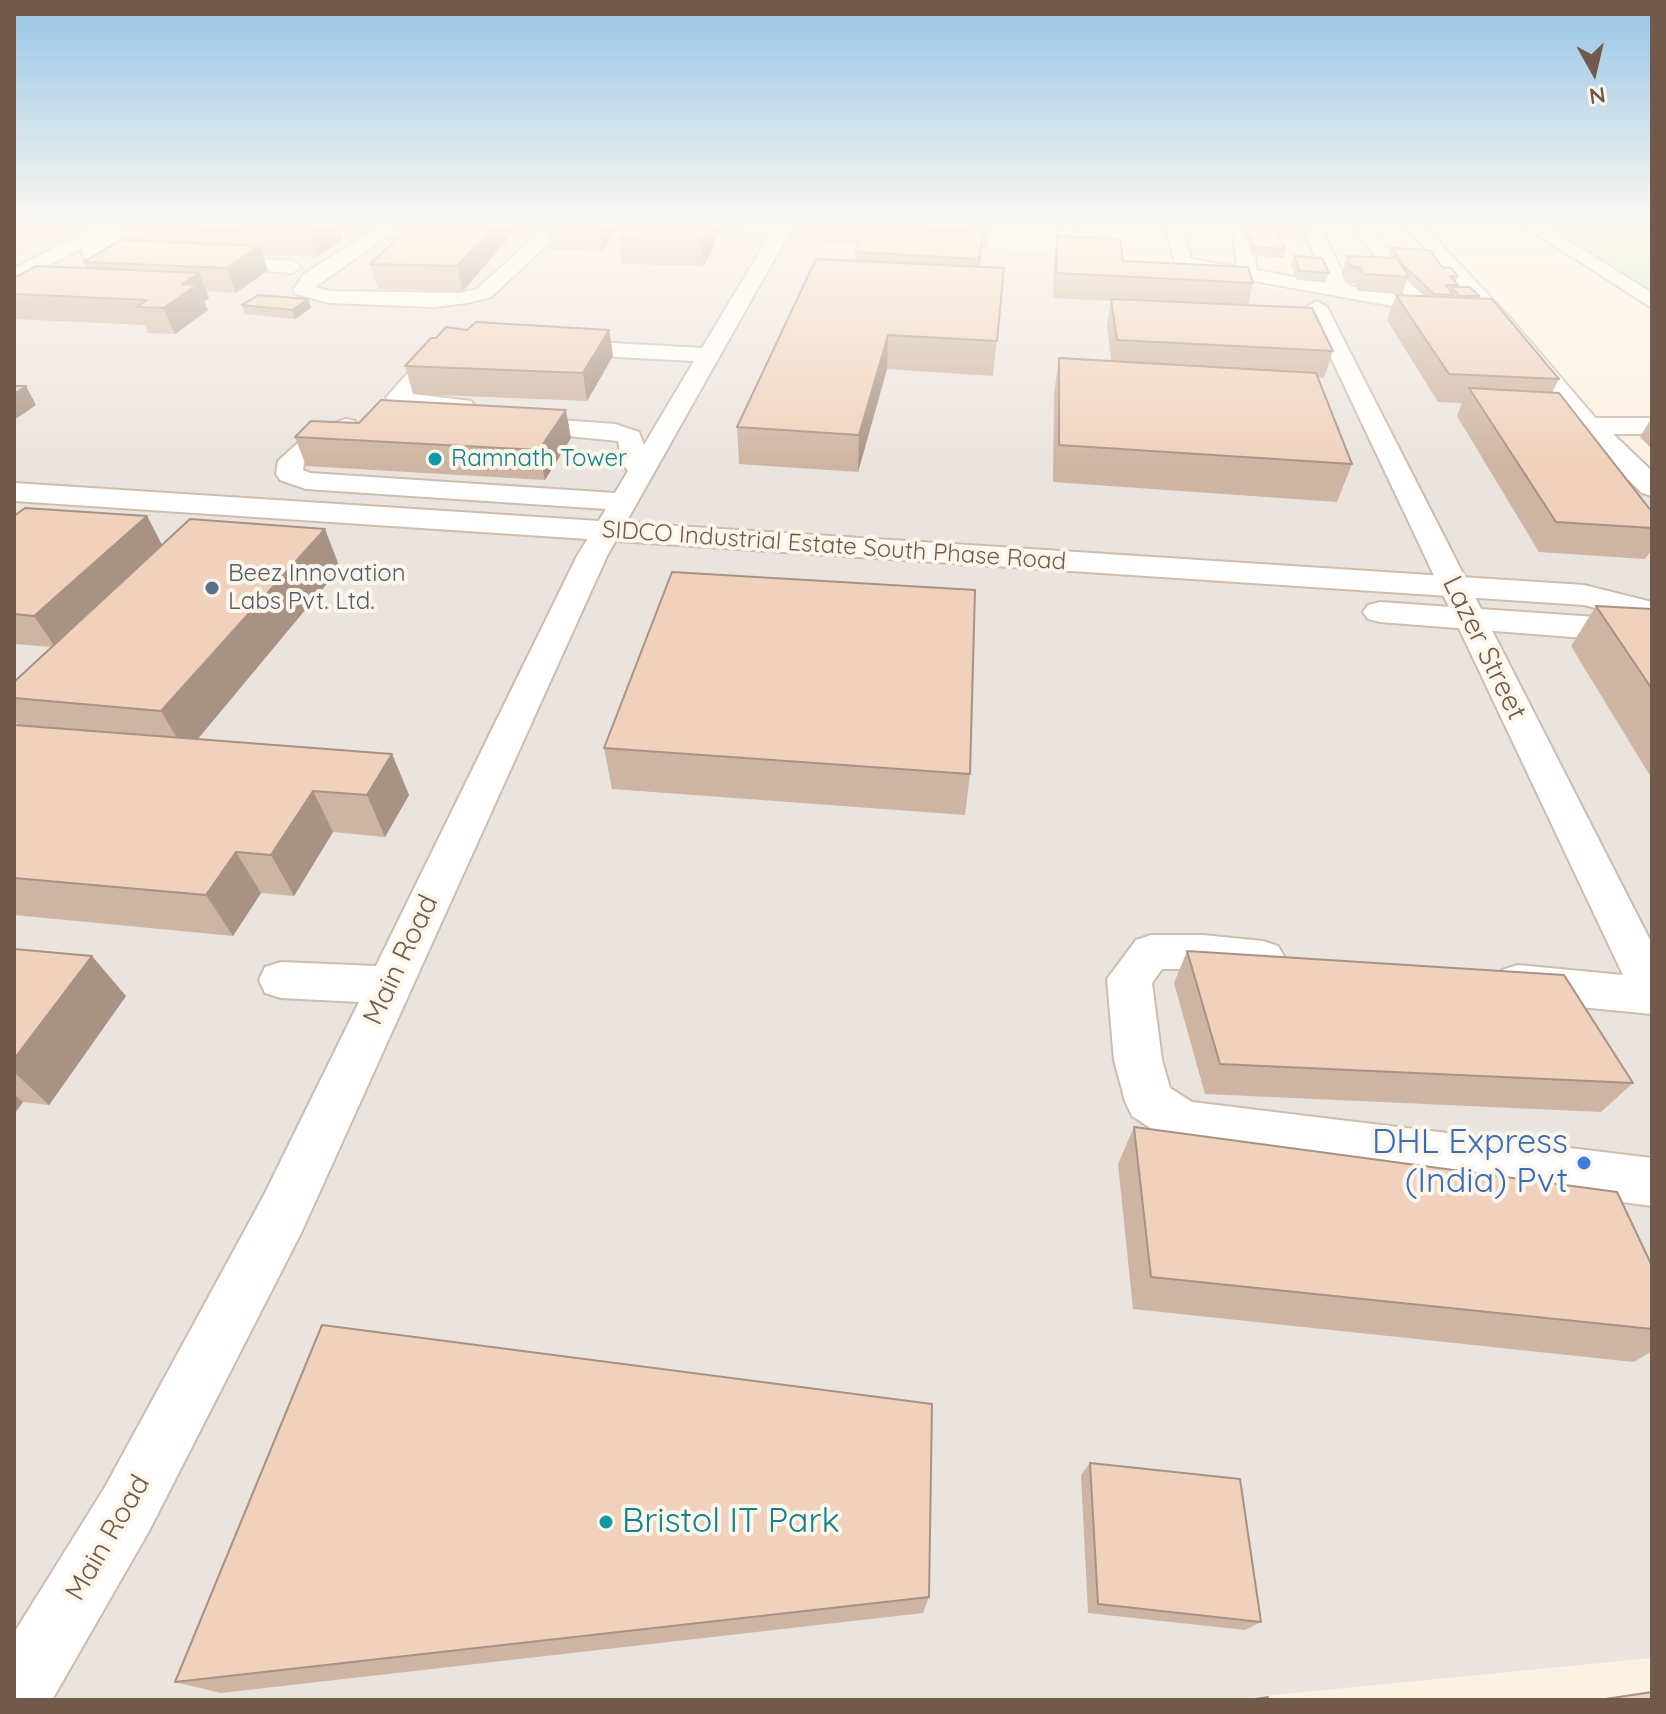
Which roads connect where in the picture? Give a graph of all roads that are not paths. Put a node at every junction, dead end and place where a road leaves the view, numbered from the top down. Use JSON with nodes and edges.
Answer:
{"nodes":[{"id":1,"x":739,"y":306,"type":"edge"},
{"id":2,"x":1332,"y":306,"type":"edge"},
{"id":3,"x":1428,"y":306,"type":"edge"},
{"id":4,"x":1488,"y":306,"type":"edge"},
{"id":5,"x":1500,"y":319,"type":"junction"},
{"id":6,"x":462,"y":342,"type":"edge"},
{"id":7,"x":539,"y":346,"type":"edge"},
{"id":8,"x":709,"y":355,"type":"junction"},
{"id":9,"x":649,"y":413,"type":"junction"},
{"id":10,"x":493,"y":415,"type":"junction"},
{"id":11,"x":1589,"y":426,"type":"junction"},
{"id":12,"x":1652,"y":426,"type":"edge"},
{"id":13,"x":1652,"y":487,"type":"edge"},
{"id":14,"x":14,"y":492,"type":"edge"},
{"id":15,"x":14,"y":513,"type":"edge"},
{"id":16,"x":616,"y":515,"type":"junction"},
{"id":17,"x":1453,"y":587,"type":"junction"},
{"id":18,"x":1652,"y":612,"type":"edge"},
{"id":19,"x":1469,"y":619,"type":"junction"},
{"id":20,"x":1652,"y":619,"type":"edge"},
{"id":21,"x":1312,"y":963,"type":"edge"},
{"id":22,"x":1482,"y":979,"type":"edge"},
{"id":23,"x":281,"y":980,"type":"dead end"},
{"id":24,"x":389,"y":985,"type":"junction"},
{"id":25,"x":1652,"y":988,"type":"edge"},
{"id":26,"x":1652,"y":996,"type":"edge"},
{"id":27,"x":1652,"y":1182,"type":"edge"},
{"id":28,"x":14,"y":1698,"type":"edge"}],
"edges":[{"from":1,"to":8,"type":"street","name":"Main Road"},
{"from":2,"to":17,"type":"street","name":"Lazer Street"},
{"from":3,"to":5,"type":"street"},
{"from":4,"to":5,"type":"street"},
{"from":5,"to":11,"type":"street"},
{"from":6,"to":10,"type":"street"},
{"from":7,"to":8,"type":"street"},
{"from":8,"to":9,"type":"street","name":"Main Road"},
{"from":9,"to":10,"type":"street"},
{"from":9,"to":16,"type":"street","name":"Main Road"},
{"from":10,"to":16,"type":"street"},
{"from":10,"to":16,"type":"street"},
{"from":11,"to":12,"type":"main road"},
{"from":11,"to":13,"type":"main road"},
{"from":14,"to":16,"type":"main road","name":"SIDCO Industrial Estate South Phase Road"},
{"from":15,"to":16,"type":"main road","name":"SIDCO Industrial Estate South Phase Road"},
{"from":16,"to":17,"type":"main road","name":"SIDCO Industrial Estate South Phase Road"},
{"from":16,"to":19,"type":"main road","name":"SIDCO Industrial Estate South Phase Road"},
{"from":16,"to":24,"type":"street","name":"Main Road"},
{"from":17,"to":18,"type":"main road","name":"SIDCO Industrial Estate South Phase Road"},
{"from":17,"to":19,"type":"street","name":"Lazer Street"},
{"from":19,"to":20,"type":"main road","name":"SIDCO Industrial Estate South Phase Road"},
{"from":19,"to":25,"type":"street","name":"Lazer Street"},
{"from":21,"to":27,"type":"street"},
{"from":22,"to":26,"type":"street"},
{"from":23,"to":24,"type":"street"},
{"from":24,"to":28,"type":"street","name":"Main Road"}]}
